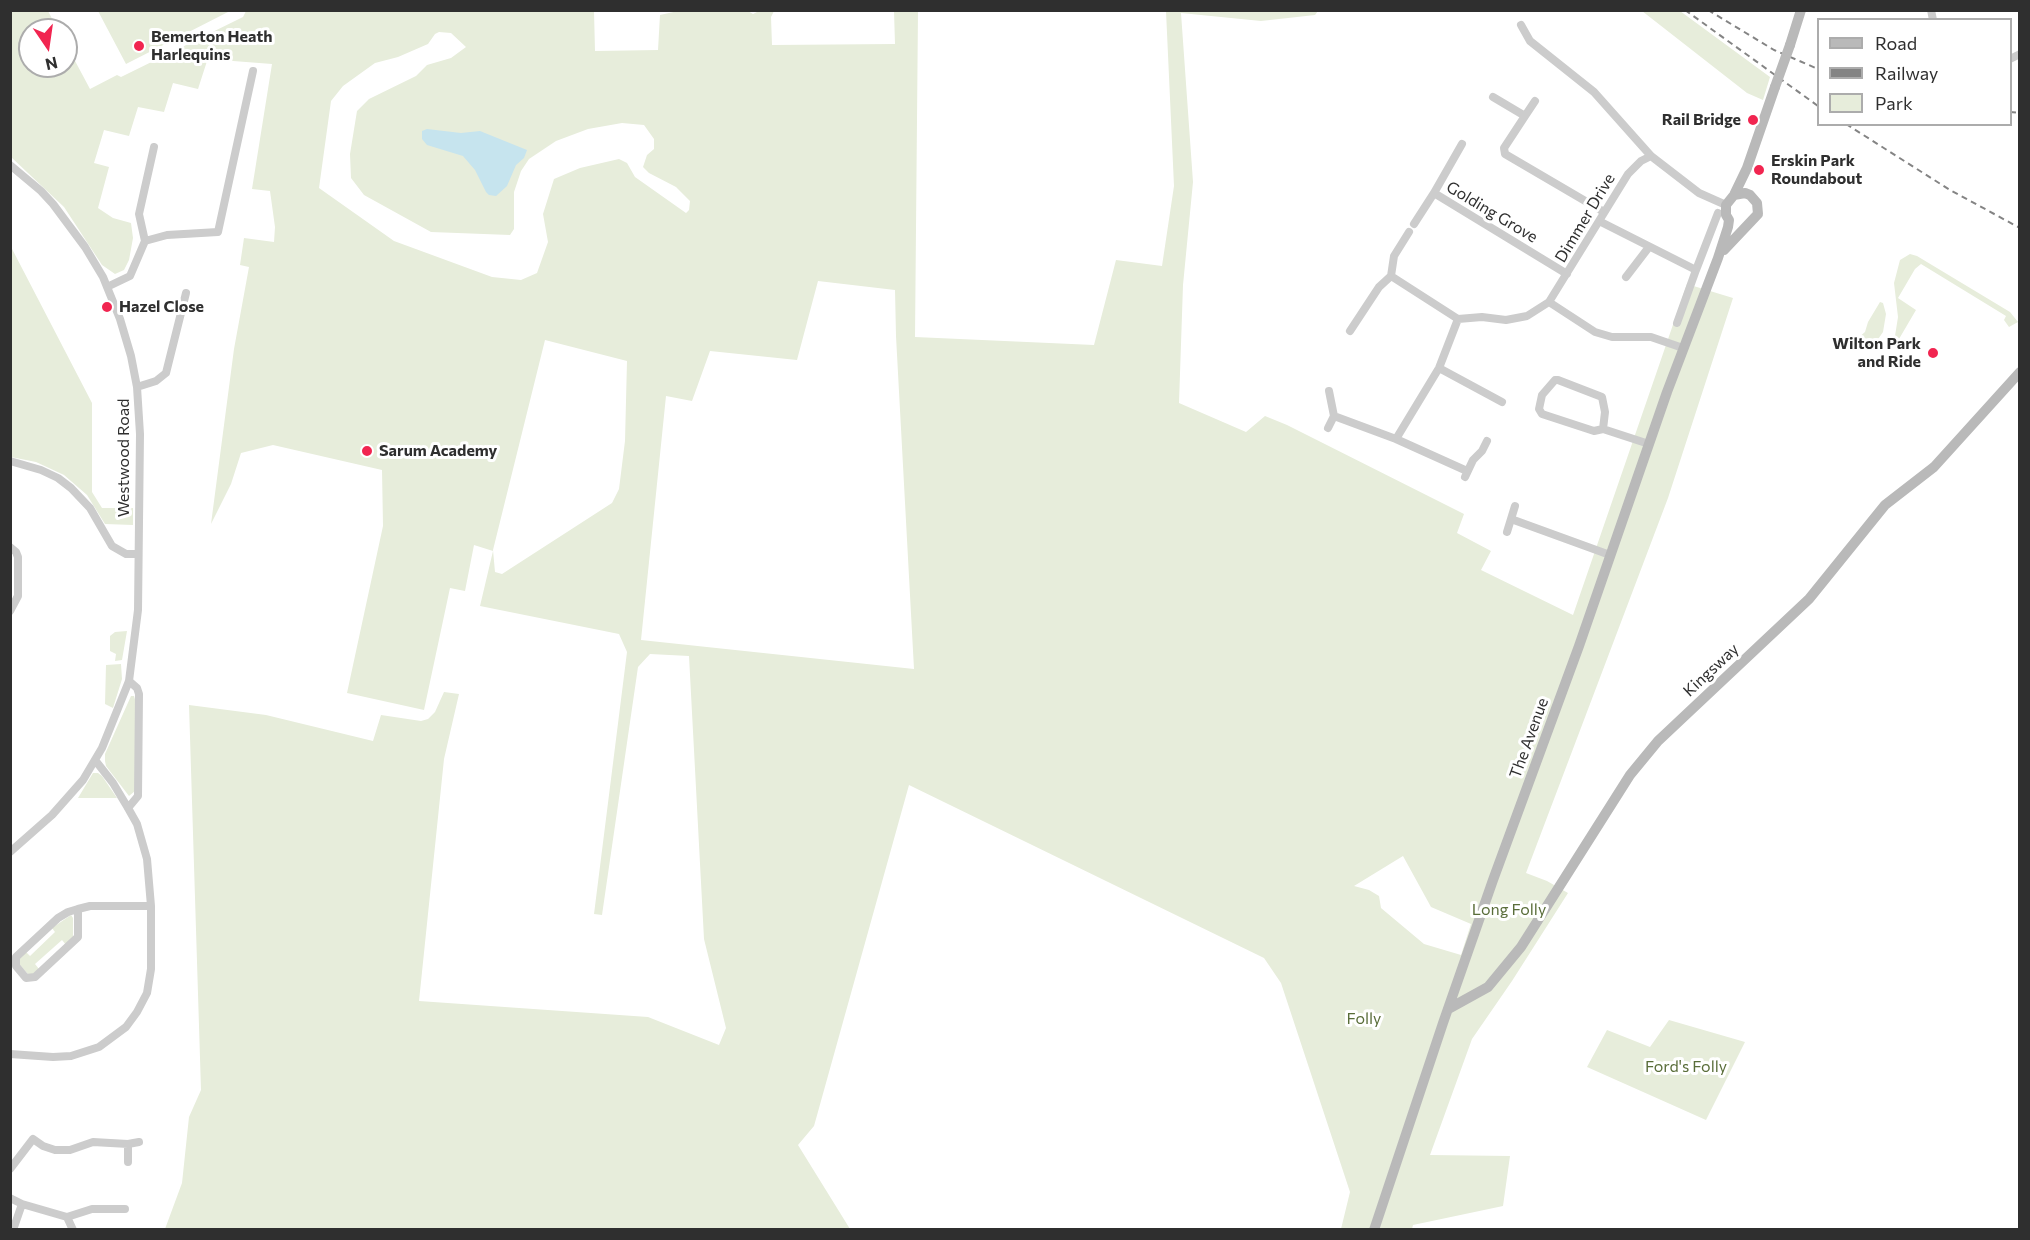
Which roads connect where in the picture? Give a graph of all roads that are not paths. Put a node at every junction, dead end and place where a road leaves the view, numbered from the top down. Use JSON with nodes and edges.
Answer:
{"nodes":[{"id":1,"x":1802,"y":10,"type":"edge"},
{"id":2,"x":1521,"y":26,"type":"dead end"},
{"id":3,"x":253,"y":71,"type":"dead end"},
{"id":4,"x":1493,"y":98,"type":"dead end"},
{"id":5,"x":1535,"y":101,"type":"dead end"},
{"id":6,"x":1526,"y":116,"type":"junction"},
{"id":7,"x":1462,"y":144,"type":"dead end"},
{"id":8,"x":154,"y":147,"type":"dead end"},
{"id":9,"x":1651,"y":156,"type":"junction"},
{"id":10,"x":10,"y":165,"type":"edge"},
{"id":11,"x":1747,"y":168,"type":"junction"},
{"id":12,"x":1434,"y":193,"type":"junction"},
{"id":13,"x":1734,"y":195,"type":"junction"},
{"id":14,"x":1750,"y":195,"type":"junction"},
{"id":15,"x":1726,"y":205,"type":"junction"},
{"id":16,"x":1604,"y":212,"type":"junction"},
{"id":17,"x":1718,"y":213,"type":"dead end"},
{"id":18,"x":1729,"y":220,"type":"junction"},
{"id":19,"x":1599,"y":221,"type":"junction"},
{"id":20,"x":1414,"y":224,"type":"dead end"},
{"id":21,"x":1750,"y":224,"type":"junction"},
{"id":22,"x":1409,"y":232,"type":"dead end"},
{"id":23,"x":145,"y":241,"type":"junction"},
{"id":24,"x":1649,"y":247,"type":"junction"},
{"id":25,"x":1718,"y":258,"type":"junction"},
{"id":26,"x":1696,"y":270,"type":"junction"},
{"id":27,"x":1567,"y":274,"type":"junction"},
{"id":28,"x":1391,"y":276,"type":"junction"},
{"id":29,"x":1626,"y":277,"type":"dead end"},
{"id":30,"x":107,"y":287,"type":"junction"},
{"id":31,"x":186,"y":293,"type":"dead end"},
{"id":32,"x":1549,"y":302,"type":"junction"},
{"id":33,"x":1458,"y":320,"type":"junction"},
{"id":34,"x":1677,"y":323,"type":"dead end"},
{"id":35,"x":1350,"y":331,"type":"dead end"},
{"id":36,"x":1683,"y":348,"type":"junction"},
{"id":37,"x":1438,"y":368,"type":"junction"},
{"id":38,"x":2019,"y":372,"type":"edge"},
{"id":39,"x":137,"y":387,"type":"junction"},
{"id":40,"x":1329,"y":391,"type":"dead end"},
{"id":41,"x":1502,"y":402,"type":"dead end"},
{"id":42,"x":1334,"y":416,"type":"junction"},
{"id":43,"x":1328,"y":428,"type":"dead end"},
{"id":44,"x":1603,"y":429,"type":"junction"},
{"id":45,"x":1396,"y":440,"type":"junction"},
{"id":46,"x":1487,"y":441,"type":"dead end"},
{"id":47,"x":1649,"y":444,"type":"junction"},
{"id":48,"x":10,"y":461,"type":"edge"},
{"id":49,"x":1515,"y":506,"type":"dead end"},
{"id":50,"x":1511,"y":519,"type":"junction"},
{"id":51,"x":1507,"y":532,"type":"dead end"},
{"id":52,"x":10,"y":547,"type":"edge"},
{"id":53,"x":138,"y":554,"type":"junction"},
{"id":54,"x":1610,"y":555,"type":"junction"},
{"id":55,"x":10,"y":611,"type":"edge"},
{"id":56,"x":129,"y":681,"type":"junction"},
{"id":57,"x":94,"y":760,"type":"junction"},
{"id":58,"x":128,"y":808,"type":"junction"},
{"id":59,"x":10,"y":852,"type":"edge"},
{"id":60,"x":151,"y":906,"type":"junction"},
{"id":61,"x":78,"y":909,"type":"junction"},
{"id":62,"x":1449,"y":1008,"type":"junction"},
{"id":63,"x":10,"y":1054,"type":"edge"},
{"id":64,"x":139,"y":1142,"type":"dead end"},
{"id":65,"x":128,"y":1144,"type":"junction"},
{"id":66,"x":128,"y":1162,"type":"dead end"},
{"id":67,"x":10,"y":1169,"type":"edge"},
{"id":68,"x":10,"y":1198,"type":"edge"},
{"id":69,"x":22,"y":1204,"type":"junction"},
{"id":70,"x":124,"y":1209,"type":"dead end"},
{"id":71,"x":68,"y":1217,"type":"junction"},
{"id":72,"x":13,"y":1230,"type":"edge"},
{"id":73,"x":73,"y":1230,"type":"edge"},
{"id":74,"x":1374,"y":1230,"type":"edge"}],
"edges":[{"from":1,"to":11,"type":"street","bridge":true},
{"from":2,"to":9,"type":"street"},
{"from":3,"to":23,"type":"street"},
{"from":4,"to":6,"type":"street"},
{"from":5,"to":6,"type":"street"},
{"from":6,"to":16,"type":"street"},
{"from":7,"to":12,"type":"street","name":"Golding Grove"},
{"from":8,"to":23,"type":"street"},
{"from":9,"to":15,"type":"street"},
{"from":9,"to":16,"type":"street","name":"Dimmer Drive"},
{"from":10,"to":30,"type":"street","name":"Westwood Road"},
{"from":11,"to":13,"type":"street"},
{"from":11,"to":14,"type":"street"},
{"from":12,"to":20,"type":"street","name":"Golding Grove"},
{"from":12,"to":27,"type":"street","name":"Golding Grove"},
{"from":13,"to":14,"type":"street"},
{"from":13,"to":15,"type":"street"},
{"from":14,"to":21,"type":"street"},
{"from":15,"to":18,"type":"street","name":"The Avenue"},
{"from":16,"to":19,"type":"street","name":"Dimmer Drive"},
{"from":17,"to":26,"type":"street"},
{"from":18,"to":21,"type":"street"},
{"from":18,"to":25,"type":"street","name":"The Avenue"},
{"from":19,"to":24,"type":"street"},
{"from":19,"to":27,"type":"street","name":"Dimmer Drive"},
{"from":21,"to":25,"type":"street","name":"The Avenue"},
{"from":22,"to":28,"type":"street"},
{"from":23,"to":30,"type":"street"},
{"from":24,"to":26,"type":"street"},
{"from":24,"to":29,"type":"street"},
{"from":25,"to":36,"type":"street","name":"The Avenue"},
{"from":26,"to":34,"type":"street"},
{"from":27,"to":32,"type":"street","name":"Dimmer Drive"},
{"from":28,"to":33,"type":"street"},
{"from":28,"to":35,"type":"street"},
{"from":30,"to":39,"type":"street","name":"Westwood Road"},
{"from":31,"to":39,"type":"street"},
{"from":32,"to":33,"type":"street"},
{"from":32,"to":36,"type":"street"},
{"from":33,"to":37,"type":"street"},
{"from":36,"to":47,"type":"street","name":"The Avenue"},
{"from":37,"to":41,"type":"street"},
{"from":37,"to":45,"type":"street"},
{"from":38,"to":62,"type":"street","name":"Kingsway"},
{"from":39,"to":53,"type":"street","name":"Westwood Road"},
{"from":40,"to":42,"type":"street"},
{"from":42,"to":43,"type":"street"},
{"from":42,"to":45,"type":"street"},
{"from":44,"to":44,"type":"street"},
{"from":44,"to":47,"type":"street"},
{"from":45,"to":46,"type":"street"},
{"from":47,"to":54,"type":"street","name":"The Avenue"},
{"from":48,"to":53,"type":"street"},
{"from":49,"to":50,"type":"street"},
{"from":50,"to":51,"type":"street"},
{"from":50,"to":54,"type":"street"},
{"from":52,"to":55,"type":"street"},
{"from":53,"to":56,"type":"street","name":"Westwood Road"},
{"from":54,"to":62,"type":"street","name":"The Avenue"},
{"from":56,"to":57,"type":"street","name":"Westwood Road"},
{"from":56,"to":58,"type":"street","name":"Westwood Road"},
{"from":57,"to":58,"type":"street"},
{"from":57,"to":59,"type":"street","name":"Westwood Road"},
{"from":58,"to":60,"type":"street"},
{"from":60,"to":61,"type":"street"},
{"from":60,"to":63,"type":"street"},
{"from":61,"to":61,"type":"street"},
{"from":62,"to":74,"type":"street","name":"The Avenue"},
{"from":64,"to":65,"type":"street"},
{"from":65,"to":66,"type":"street"},
{"from":65,"to":67,"type":"street"},
{"from":68,"to":69,"type":"street"},
{"from":69,"to":71,"type":"street"},
{"from":69,"to":72,"type":"street"},
{"from":70,"to":71,"type":"street"},
{"from":71,"to":73,"type":"street"}]}
